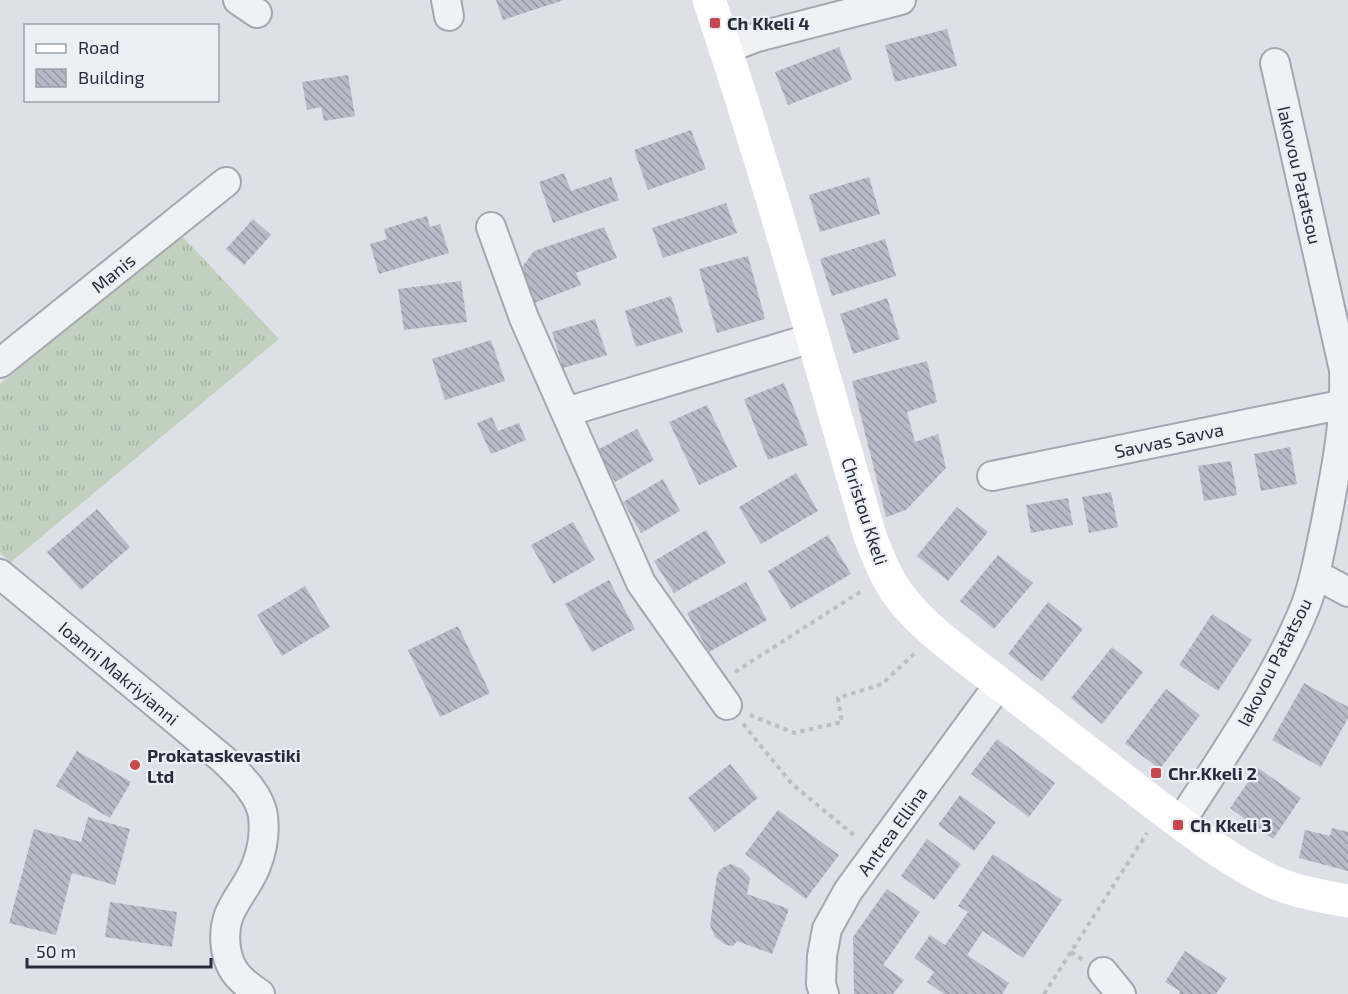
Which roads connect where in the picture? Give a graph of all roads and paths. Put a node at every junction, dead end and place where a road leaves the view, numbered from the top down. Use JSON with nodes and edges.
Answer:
{"nodes":[{"id":1,"x":709,"y":0,"type":"edge"},
{"id":2,"x":901,"y":0,"type":"edge"},
{"id":3,"x":726,"y":49,"type":"junction"},
{"id":4,"x":1275,"y":63,"type":"dead end"},
{"id":5,"x":226,"y":182,"type":"dead end"},
{"id":6,"x":491,"y":227,"type":"dead end"},
{"id":7,"x":812,"y":338,"type":"junction"},
{"id":8,"x":0,"y":363,"type":"edge"},
{"id":9,"x":1346,"y":370,"type":"edge"},
{"id":10,"x":1345,"y":404,"type":"junction"},
{"id":11,"x":566,"y":412,"type":"junction"},
{"id":12,"x":992,"y":476,"type":"dead end"},
{"id":13,"x":0,"y":574,"type":"edge"},
{"id":14,"x":1315,"y":574,"type":"junction"},
{"id":15,"x":887,"y":575,"type":"junction"},
{"id":16,"x":1348,"y":592,"type":"edge"},
{"id":17,"x":936,"y":633,"type":"junction"},
{"id":18,"x":1000,"y":683,"type":"junction"},
{"id":19,"x":720,"y":695,"type":"junction"},
{"id":20,"x":1171,"y":816,"type":"junction"},
{"id":21,"x":876,"y":853,"type":"junction"},
{"id":22,"x":1348,"y":901,"type":"edge"},
{"id":23,"x":1103,"y":972,"type":"dead end"},
{"id":24,"x":260,"y":994,"type":"edge"},
{"id":25,"x":824,"y":994,"type":"edge"},
{"id":26,"x":1044,"y":994,"type":"edge"},
{"id":27,"x":1121,"y":994,"type":"edge"}],
"edges":[{"from":1,"to":3,"type":"street","name":"Christou Kkeli"},
{"from":2,"to":3,"type":"street"},
{"from":3,"to":7,"type":"street","name":"Christou Kkeli"},
{"from":4,"to":9,"type":"street","name":"Iakovou Patatsou"},
{"from":5,"to":8,"type":"street","name":"Manis"},
{"from":6,"to":11,"type":"street"},
{"from":7,"to":11,"type":"street"},
{"from":7,"to":15,"type":"street","name":"Christou Kkeli"},
{"from":9,"to":10,"type":"street","name":"Iakovou Patatsou"},
{"from":10,"to":12,"type":"street","name":"Savvas Savva"},
{"from":10,"to":14,"type":"street","name":"Iakovou Patatsou"},
{"from":11,"to":19,"type":"street"},
{"from":13,"to":24,"type":"street","name":"Ioanni Makriyianni"},
{"from":14,"to":16,"type":"street"},
{"from":14,"to":20,"type":"street","name":"Iakovou Patatsou"},
{"from":15,"to":17,"type":"street","name":"Christou Kkeli"},
{"from":15,"to":19,"type":"path"},
{"from":17,"to":18,"type":"street","name":"Christou Kkeli"},
{"from":17,"to":19,"type":"path"},
{"from":18,"to":20,"type":"street","name":"Christou Kkeli"},
{"from":18,"to":21,"type":"street","name":"Antrea Ellina"},
{"from":19,"to":21,"type":"path"},
{"from":20,"to":22,"type":"street","name":"Christou Kkeli"},
{"from":20,"to":26,"type":"path"},
{"from":21,"to":25,"type":"street","name":"Antrea Ellina"},
{"from":23,"to":27,"type":"street"}]}
